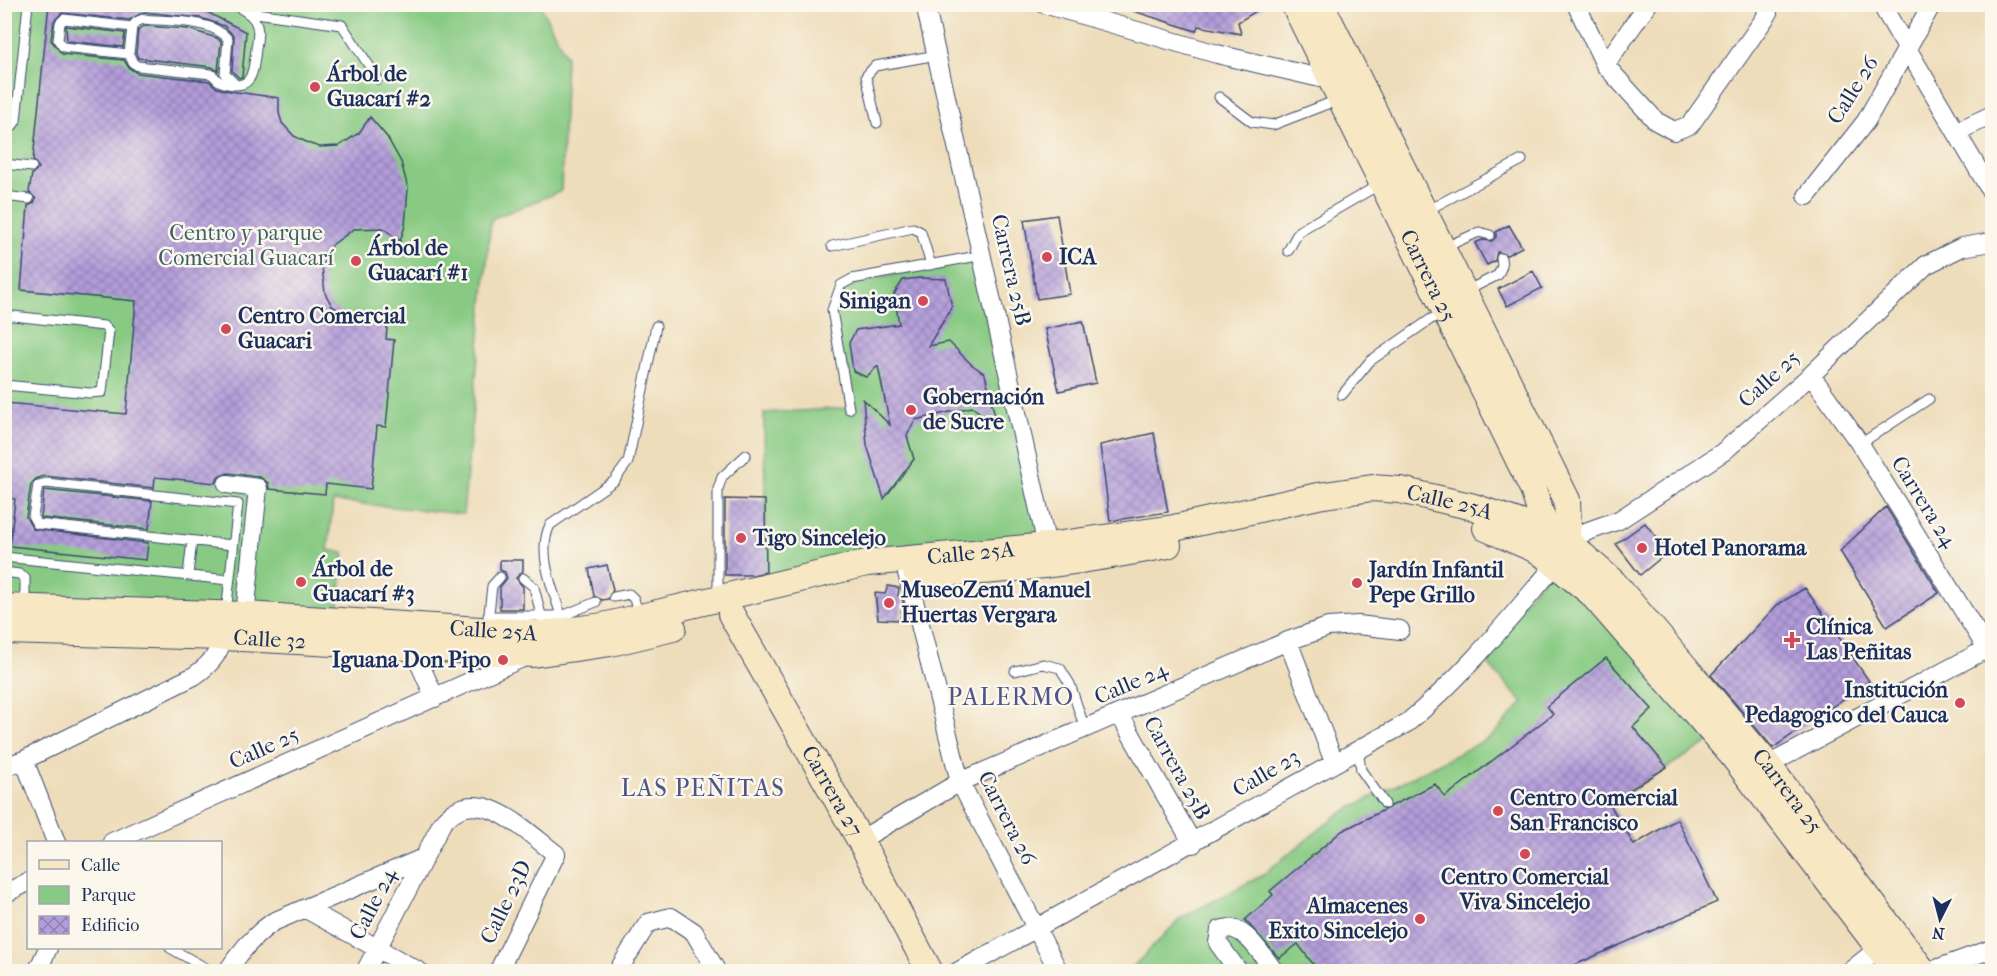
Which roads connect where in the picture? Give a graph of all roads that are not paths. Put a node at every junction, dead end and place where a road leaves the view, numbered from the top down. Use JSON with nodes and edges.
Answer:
{"nodes":[{"id":1,"x":28,"y":4,"type":"edge"},
{"id":2,"x":925,"y":4,"type":"edge"},
{"id":3,"x":1044,"y":4,"type":"edge"},
{"id":4,"x":1294,"y":4,"type":"edge"},
{"id":5,"x":1321,"y":4,"type":"edge"},
{"id":6,"x":1576,"y":4,"type":"edge"},
{"id":7,"x":1648,"y":4,"type":"edge"},
{"id":8,"x":1881,"y":4,"type":"edge"},
{"id":9,"x":1932,"y":4,"type":"edge"},
{"id":10,"x":237,"y":7,"type":"edge"},
{"id":11,"x":1766,"y":9,"type":"edge"},
{"id":12,"x":132,"y":27,"type":"junction"},
{"id":13,"x":1907,"y":47,"type":"junction"},
{"id":14,"x":129,"y":54,"type":"junction"},
{"id":15,"x":937,"y":55,"type":"junction"},
{"id":16,"x":1605,"y":65,"type":"junction"},
{"id":17,"x":378,"y":79,"type":"dead end"},
{"id":18,"x":236,"y":85,"type":"junction"},
{"id":19,"x":1338,"y":89,"type":"junction"},
{"id":20,"x":1219,"y":97,"type":"dead end"},
{"id":21,"x":1992,"y":115,"type":"edge"},
{"id":22,"x":877,"y":123,"type":"dead end"},
{"id":23,"x":4,"y":130,"type":"edge"},
{"id":24,"x":1958,"y":131,"type":"junction"},
{"id":25,"x":1522,"y":160,"type":"dead end"},
{"id":26,"x":4,"y":164,"type":"edge"},
{"id":27,"x":32,"y":167,"type":"dead end"},
{"id":28,"x":1384,"y":182,"type":"junction"},
{"id":29,"x":1992,"y":193,"type":"edge"},
{"id":30,"x":4,"y":196,"type":"edge"},
{"id":31,"x":1807,"y":196,"type":"dead end"},
{"id":32,"x":29,"y":198,"type":"dead end"},
{"id":33,"x":1425,"y":212,"type":"junction"},
{"id":34,"x":1490,"y":236,"type":"dead end"},
{"id":35,"x":1992,"y":242,"type":"edge"},
{"id":36,"x":832,"y":246,"type":"dead end"},
{"id":37,"x":1443,"y":249,"type":"junction"},
{"id":38,"x":1288,"y":251,"type":"dead end"},
{"id":39,"x":983,"y":255,"type":"junction"},
{"id":40,"x":1501,"y":258,"type":"dead end"},
{"id":41,"x":931,"y":265,"type":"junction"},
{"id":42,"x":1464,"y":292,"type":"junction"},
{"id":43,"x":1448,"y":313,"type":"junction"},
{"id":44,"x":4,"y":315,"type":"edge"},
{"id":45,"x":656,"y":326,"type":"dead end"},
{"id":46,"x":1811,"y":375,"type":"junction"},
{"id":47,"x":4,"y":385,"type":"edge"},
{"id":48,"x":1342,"y":395,"type":"dead end"},
{"id":49,"x":1929,"y":399,"type":"dead end"},
{"id":50,"x":849,"y":409,"type":"dead end"},
{"id":51,"x":1860,"y":444,"type":"junction"},
{"id":52,"x":746,"y":455,"type":"dead end"},
{"id":53,"x":226,"y":484,"type":"dead end"},
{"id":54,"x":192,"y":541,"type":"junction"},
{"id":55,"x":1555,"y":543,"type":"junction"},
{"id":56,"x":233,"y":545,"type":"junction"},
{"id":57,"x":1047,"y":546,"type":"junction"},
{"id":58,"x":4,"y":557,"type":"edge"},
{"id":59,"x":935,"y":570,"type":"junction"},
{"id":60,"x":4,"y":572,"type":"edge"},
{"id":61,"x":908,"y":573,"type":"junction"},
{"id":62,"x":188,"y":575,"type":"junction"},
{"id":63,"x":500,"y":577,"type":"dead end"},
{"id":64,"x":523,"y":578,"type":"dead end"},
{"id":65,"x":229,"y":580,"type":"junction"},
{"id":66,"x":614,"y":597,"type":"dead end"},
{"id":67,"x":596,"y":602,"type":"dead end"},
{"id":68,"x":15,"y":607,"type":"edge"},
{"id":69,"x":724,"y":607,"type":"junction"},
{"id":70,"x":639,"y":618,"type":"junction"},
{"id":71,"x":231,"y":622,"type":"junction"},
{"id":72,"x":488,"y":624,"type":"junction"},
{"id":73,"x":1400,"y":630,"type":"dead end"},
{"id":74,"x":4,"y":631,"type":"edge"},
{"id":75,"x":550,"y":631,"type":"junction"},
{"id":76,"x":412,"y":637,"type":"junction"},
{"id":77,"x":1288,"y":641,"type":"junction"},
{"id":78,"x":1990,"y":650,"type":"edge"},
{"id":79,"x":1015,"y":671,"type":"dead end"},
{"id":80,"x":435,"y":698,"type":"junction"},
{"id":81,"x":1120,"y":715,"type":"junction"},
{"id":82,"x":1085,"y":729,"type":"junction"},
{"id":83,"x":1358,"y":749,"type":"junction"},
{"id":84,"x":24,"y":760,"type":"junction"},
{"id":85,"x":1334,"y":762,"type":"junction"},
{"id":86,"x":1768,"y":765,"type":"junction"},
{"id":87,"x":4,"y":766,"type":"edge"},
{"id":88,"x":960,"y":782,"type":"junction"},
{"id":89,"x":1385,"y":804,"type":"dead end"},
{"id":90,"x":860,"y":840,"type":"junction"},
{"id":91,"x":55,"y":841,"type":"edge"},
{"id":92,"x":116,"y":841,"type":"edge"},
{"id":93,"x":1192,"y":844,"type":"junction"},
{"id":94,"x":556,"y":854,"type":"joint"},
{"id":95,"x":423,"y":858,"type":"junction"},
{"id":96,"x":27,"y":882,"type":"edge"},
{"id":97,"x":4,"y":894,"type":"edge"},
{"id":98,"x":306,"y":909,"type":"junction"},
{"id":99,"x":1036,"y":926,"type":"junction"},
{"id":100,"x":378,"y":948,"type":"junction"},
{"id":101,"x":1879,"y":948,"type":"junction"},
{"id":102,"x":172,"y":949,"type":"edge"},
{"id":103,"x":1992,"y":949,"type":"edge"},
{"id":104,"x":213,"y":972,"type":"edge"},
{"id":105,"x":226,"y":972,"type":"edge"},
{"id":106,"x":365,"y":972,"type":"edge"},
{"id":107,"x":420,"y":972,"type":"edge"},
{"id":108,"x":498,"y":972,"type":"edge"},
{"id":109,"x":618,"y":972,"type":"edge"},
{"id":110,"x":717,"y":972,"type":"edge"},
{"id":111,"x":930,"y":972,"type":"edge"},
{"id":112,"x":957,"y":972,"type":"edge"},
{"id":113,"x":1059,"y":972,"type":"edge"},
{"id":114,"x":1239,"y":972,"type":"edge"},
{"id":115,"x":1275,"y":972,"type":"edge"},
{"id":116,"x":1849,"y":972,"type":"edge"},
{"id":117,"x":1897,"y":972,"type":"edge"},
{"id":118,"x":1926,"y":972,"type":"edge"}],
"edges":[{"from":1,"to":23,"type":"lane"},
{"from":2,"to":15,"type":"street","name":"Carrera 25B"},
{"from":3,"to":19,"type":"street"},
{"from":4,"to":19,"type":"main road","name":"Carrera 25"},
{"from":5,"to":33,"type":"main road","name":"Carrera 25"},
{"from":6,"to":16,"type":"street"},
{"from":7,"to":16,"type":"street"},
{"from":8,"to":13,"type":"street"},
{"from":9,"to":13,"type":"street","name":"Calle 26"},
{"from":10,"to":17,"type":"lane"},
{"from":10,"to":18,"type":"lane"},
{"from":11,"to":16,"type":"street"},
{"from":12,"to":14,"type":"lane"},
{"from":12,"to":14,"type":"lane"},
{"from":12,"to":18,"type":"lane"},
{"from":13,"to":24,"type":"street"},
{"from":13,"to":31,"type":"street","name":"Calle 26"},
{"from":14,"to":18,"type":"lane"},
{"from":15,"to":22,"type":"lane"},
{"from":15,"to":39,"type":"street","name":"Carrera 25B"},
{"from":19,"to":20,"type":"lane"},
{"from":19,"to":28,"type":"main road","name":"Carrera 25"},
{"from":21,"to":24,"type":"street"},
{"from":24,"to":29,"type":"street"},
{"from":25,"to":33,"type":"lane"},
{"from":26,"to":27,"type":"lane"},
{"from":28,"to":38,"type":"lane"},
{"from":28,"to":43,"type":"main road","name":"Carrera 25"},
{"from":30,"to":32,"type":"lane"},
{"from":33,"to":37,"type":"main road","name":"Carrera 25"},
{"from":34,"to":37,"type":"lane"},
{"from":35,"to":46,"type":"street","name":"Calle 25"},
{"from":36,"to":41,"type":"lane"},
{"from":37,"to":42,"type":"main road","name":"Carrera 25"},
{"from":39,"to":41,"type":"lane"},
{"from":39,"to":57,"type":"street","name":"Carrera 25B"},
{"from":40,"to":42,"type":"lane"},
{"from":41,"to":50,"type":"lane"},
{"from":42,"to":55,"type":"main road","name":"Carrera 25"},
{"from":43,"to":48,"type":"lane"},
{"from":43,"to":55,"type":"main road","name":"Carrera 25"},
{"from":44,"to":47,"type":"lane"},
{"from":45,"to":75,"type":"lane"},
{"from":46,"to":51,"type":"street","name":"Carrera 24"},
{"from":46,"to":55,"type":"street","name":"Calle 25"},
{"from":49,"to":51,"type":"lane"},
{"from":51,"to":78,"type":"street","name":"Carrera 24"},
{"from":52,"to":69,"type":"lane"},
{"from":53,"to":71,"type":"street"},
{"from":54,"to":56,"type":"lane"},
{"from":54,"to":56,"type":"lane"},
{"from":54,"to":62,"type":"lane"},
{"from":55,"to":57,"type":"main road","name":"Calle 25A"},
{"from":55,"to":59,"type":"main road","name":"Calle 25A"},
{"from":55,"to":83,"type":"street","name":"Calle 23"},
{"from":55,"to":86,"type":"main road","name":"Carrera 25"},
{"from":55,"to":101,"type":"main road","name":"Carrera 25"},
{"from":56,"to":65,"type":"lane"},
{"from":57,"to":59,"type":"main road"},
{"from":57,"to":69,"type":"main road","name":"Calle 25A"},
{"from":58,"to":62,"type":"lane"},
{"from":59,"to":61,"type":"main road","name":"Calle 25A"},
{"from":60,"to":68,"type":"lane"},
{"from":61,"to":69,"type":"main road","name":"Calle 25A"},
{"from":61,"to":88,"type":"street","name":"Carrera 26"},
{"from":62,"to":65,"type":"lane"},
{"from":63,"to":72,"type":"lane"},
{"from":64,"to":75,"type":"lane"},
{"from":65,"to":71,"type":"lane"},
{"from":66,"to":70,"type":"lane"},
{"from":67,"to":75,"type":"lane"},
{"from":68,"to":71,"type":"main road","name":"Calle 32"},
{"from":69,"to":70,"type":"main road","name":"Calle 25A"},
{"from":69,"to":75,"type":"main road","name":"Calle 25A"},
{"from":69,"to":90,"type":"main road","name":"Carrera 27"},
{"from":70,"to":75,"type":"main road","name":"Calle 25A"},
{"from":71,"to":74,"type":"main road","name":"Calle 32"},
{"from":71,"to":76,"type":"main road","name":"Calle 32"},
{"from":71,"to":84,"type":"street"},
{"from":72,"to":75,"type":"main road","name":"Calle 25A"},
{"from":72,"to":76,"type":"main road","name":"Calle 25A"},
{"from":73,"to":77,"type":"street","name":"Calle 24"},
{"from":75,"to":76,"type":"main road","name":"Calle 32"},
{"from":75,"to":80,"type":"street","name":"Calle 25"},
{"from":76,"to":80,"type":"street"},
{"from":77,"to":81,"type":"street","name":"Calle 24"},
{"from":77,"to":85,"type":"street"},
{"from":78,"to":86,"type":"street"},
{"from":79,"to":82,"type":"lane"},
{"from":80,"to":92,"type":"street","name":"Calle 25"},
{"from":81,"to":82,"type":"street","name":"Calle 24"},
{"from":81,"to":93,"type":"street","name":"Carrera 25B"},
{"from":82,"to":88,"type":"street","name":"Calle 24"},
{"from":83,"to":85,"type":"street","name":"Calle 23"},
{"from":83,"to":89,"type":"lane"},
{"from":84,"to":87,"type":"street"},
{"from":84,"to":91,"type":"street"},
{"from":85,"to":93,"type":"street","name":"Calle 23"},
{"from":86,"to":118,"type":"main road","name":"Carrera 25"},
{"from":88,"to":90,"type":"street","name":"Calle 24"},
{"from":88,"to":99,"type":"street","name":"Carrera 26"},
{"from":90,"to":111,"type":"main road","name":"Carrera 27"},
{"from":93,"to":99,"type":"street","name":"Calle 23"},
{"from":94,"to":95,"type":"street","name":"Calle 24"},
{"from":94,"to":108,"type":"street","name":"Calle 23D"},
{"from":95,"to":98,"type":"street"},
{"from":95,"to":100,"type":"street","name":"Calle 24"},
{"from":96,"to":97,"type":"street"},
{"from":98,"to":100,"type":"street"},
{"from":98,"to":105,"type":"street"},
{"from":99,"to":112,"type":"street","name":"Calle 23"},
{"from":99,"to":113,"type":"street","name":"Carrera 26"},
{"from":100,"to":106,"type":"street","name":"Calle 24"},
{"from":100,"to":107,"type":"street"},
{"from":101,"to":116,"type":"street"},
{"from":101,"to":117,"type":"main road","name":"Carrera 25"},
{"from":102,"to":104,"type":"lane"},
{"from":103,"to":118,"type":"street"},
{"from":109,"to":110,"type":"street"},
{"from":114,"to":115,"type":"street"}]}
